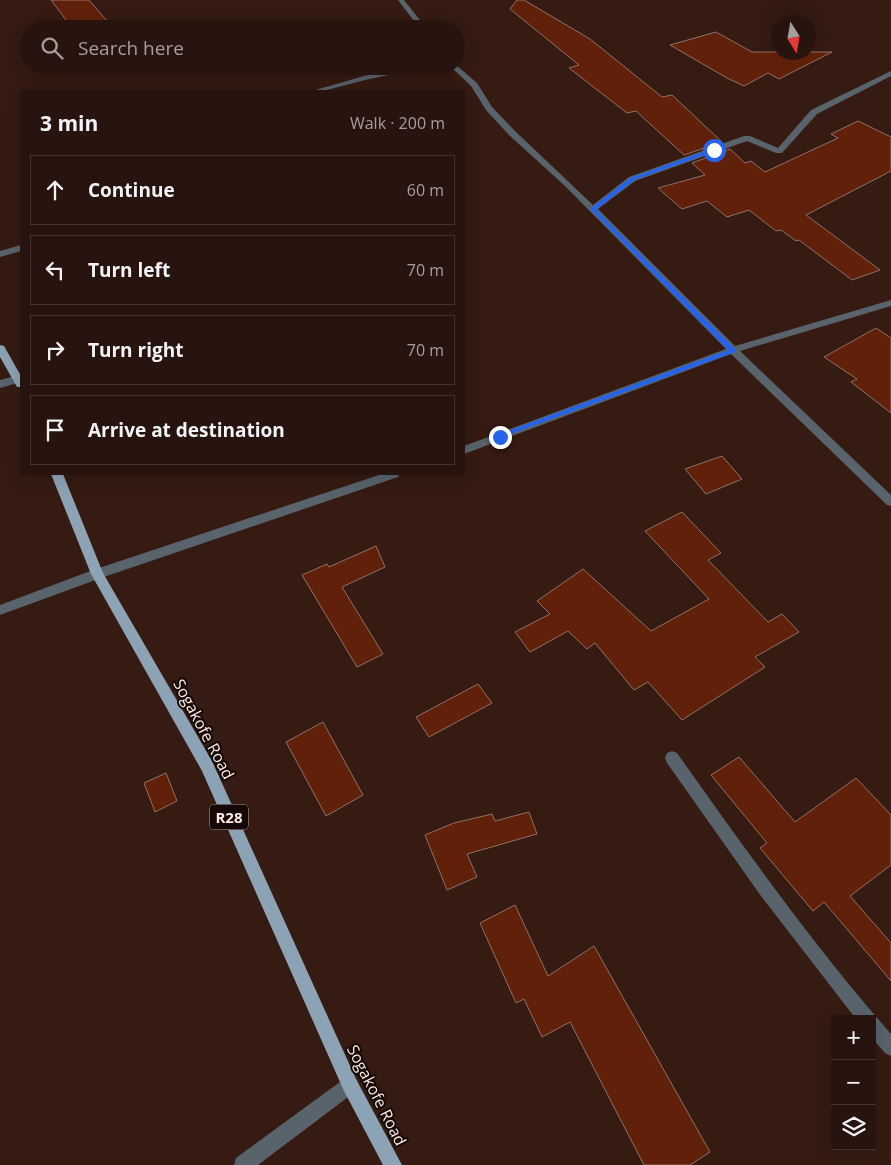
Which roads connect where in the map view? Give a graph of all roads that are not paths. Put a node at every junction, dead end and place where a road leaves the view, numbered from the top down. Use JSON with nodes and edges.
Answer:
{"nodes":[{"id":1,"x":401,"y":0,"type":"edge"},
{"id":2,"x":417,"y":20,"type":"edge"},
{"id":3,"x":891,"y":73,"type":"edge"},
{"id":4,"x":380,"y":75,"type":"edge"},
{"id":5,"x":463,"y":75,"type":"edge"},
{"id":6,"x":320,"y":90,"type":"edge"},
{"id":7,"x":593,"y":209,"type":"junction"},
{"id":8,"x":20,"y":248,"type":"edge"},
{"id":9,"x":0,"y":254,"type":"edge"},
{"id":10,"x":891,"y":303,"type":"edge"},
{"id":11,"x":0,"y":348,"type":"edge"},
{"id":12,"x":733,"y":350,"type":"junction"},
{"id":13,"x":20,"y":381,"type":"edge"},
{"id":14,"x":0,"y":384,"type":"edge"},
{"id":15,"x":465,"y":450,"type":"edge"},
{"id":16,"x":57,"y":475,"type":"edge"},
{"id":17,"x":391,"y":475,"type":"edge"},
{"id":18,"x":891,"y":502,"type":"edge"},
{"id":19,"x":97,"y":574,"type":"junction"},
{"id":20,"x":0,"y":610,"type":"edge"},
{"id":21,"x":672,"y":758,"type":"dead end"},
{"id":22,"x":864,"y":1015,"type":"edge"},
{"id":23,"x":876,"y":1030,"type":"edge"},
{"id":24,"x":891,"y":1047,"type":"edge"},
{"id":25,"x":350,"y":1085,"type":"junction"},
{"id":26,"x":243,"y":1165,"type":"edge"},
{"id":27,"x":393,"y":1165,"type":"edge"}],
"edges":[{"from":1,"to":2,"type":"street"},
{"from":3,"to":7,"type":"street"},
{"from":4,"to":6,"type":"street"},
{"from":5,"to":7,"type":"street"},
{"from":7,"to":12,"type":"street"},
{"from":8,"to":9,"type":"street"},
{"from":10,"to":12,"type":"street"},
{"from":11,"to":13,"type":"main road"},
{"from":12,"to":15,"type":"street"},
{"from":12,"to":18,"type":"street"},
{"from":13,"to":14,"type":"street"},
{"from":16,"to":19,"type":"main road","name":"Sogakofe Road","number":"R28"},
{"from":17,"to":19,"type":"street"},
{"from":19,"to":20,"type":"street"},
{"from":19,"to":25,"type":"main road","name":"Sogakofe Road","number":"R28"},
{"from":21,"to":22,"type":"street"},
{"from":23,"to":24,"type":"street"},
{"from":25,"to":26,"type":"street"},
{"from":25,"to":27,"type":"main road","name":"Sogakofe Road","number":"R28"}]}
